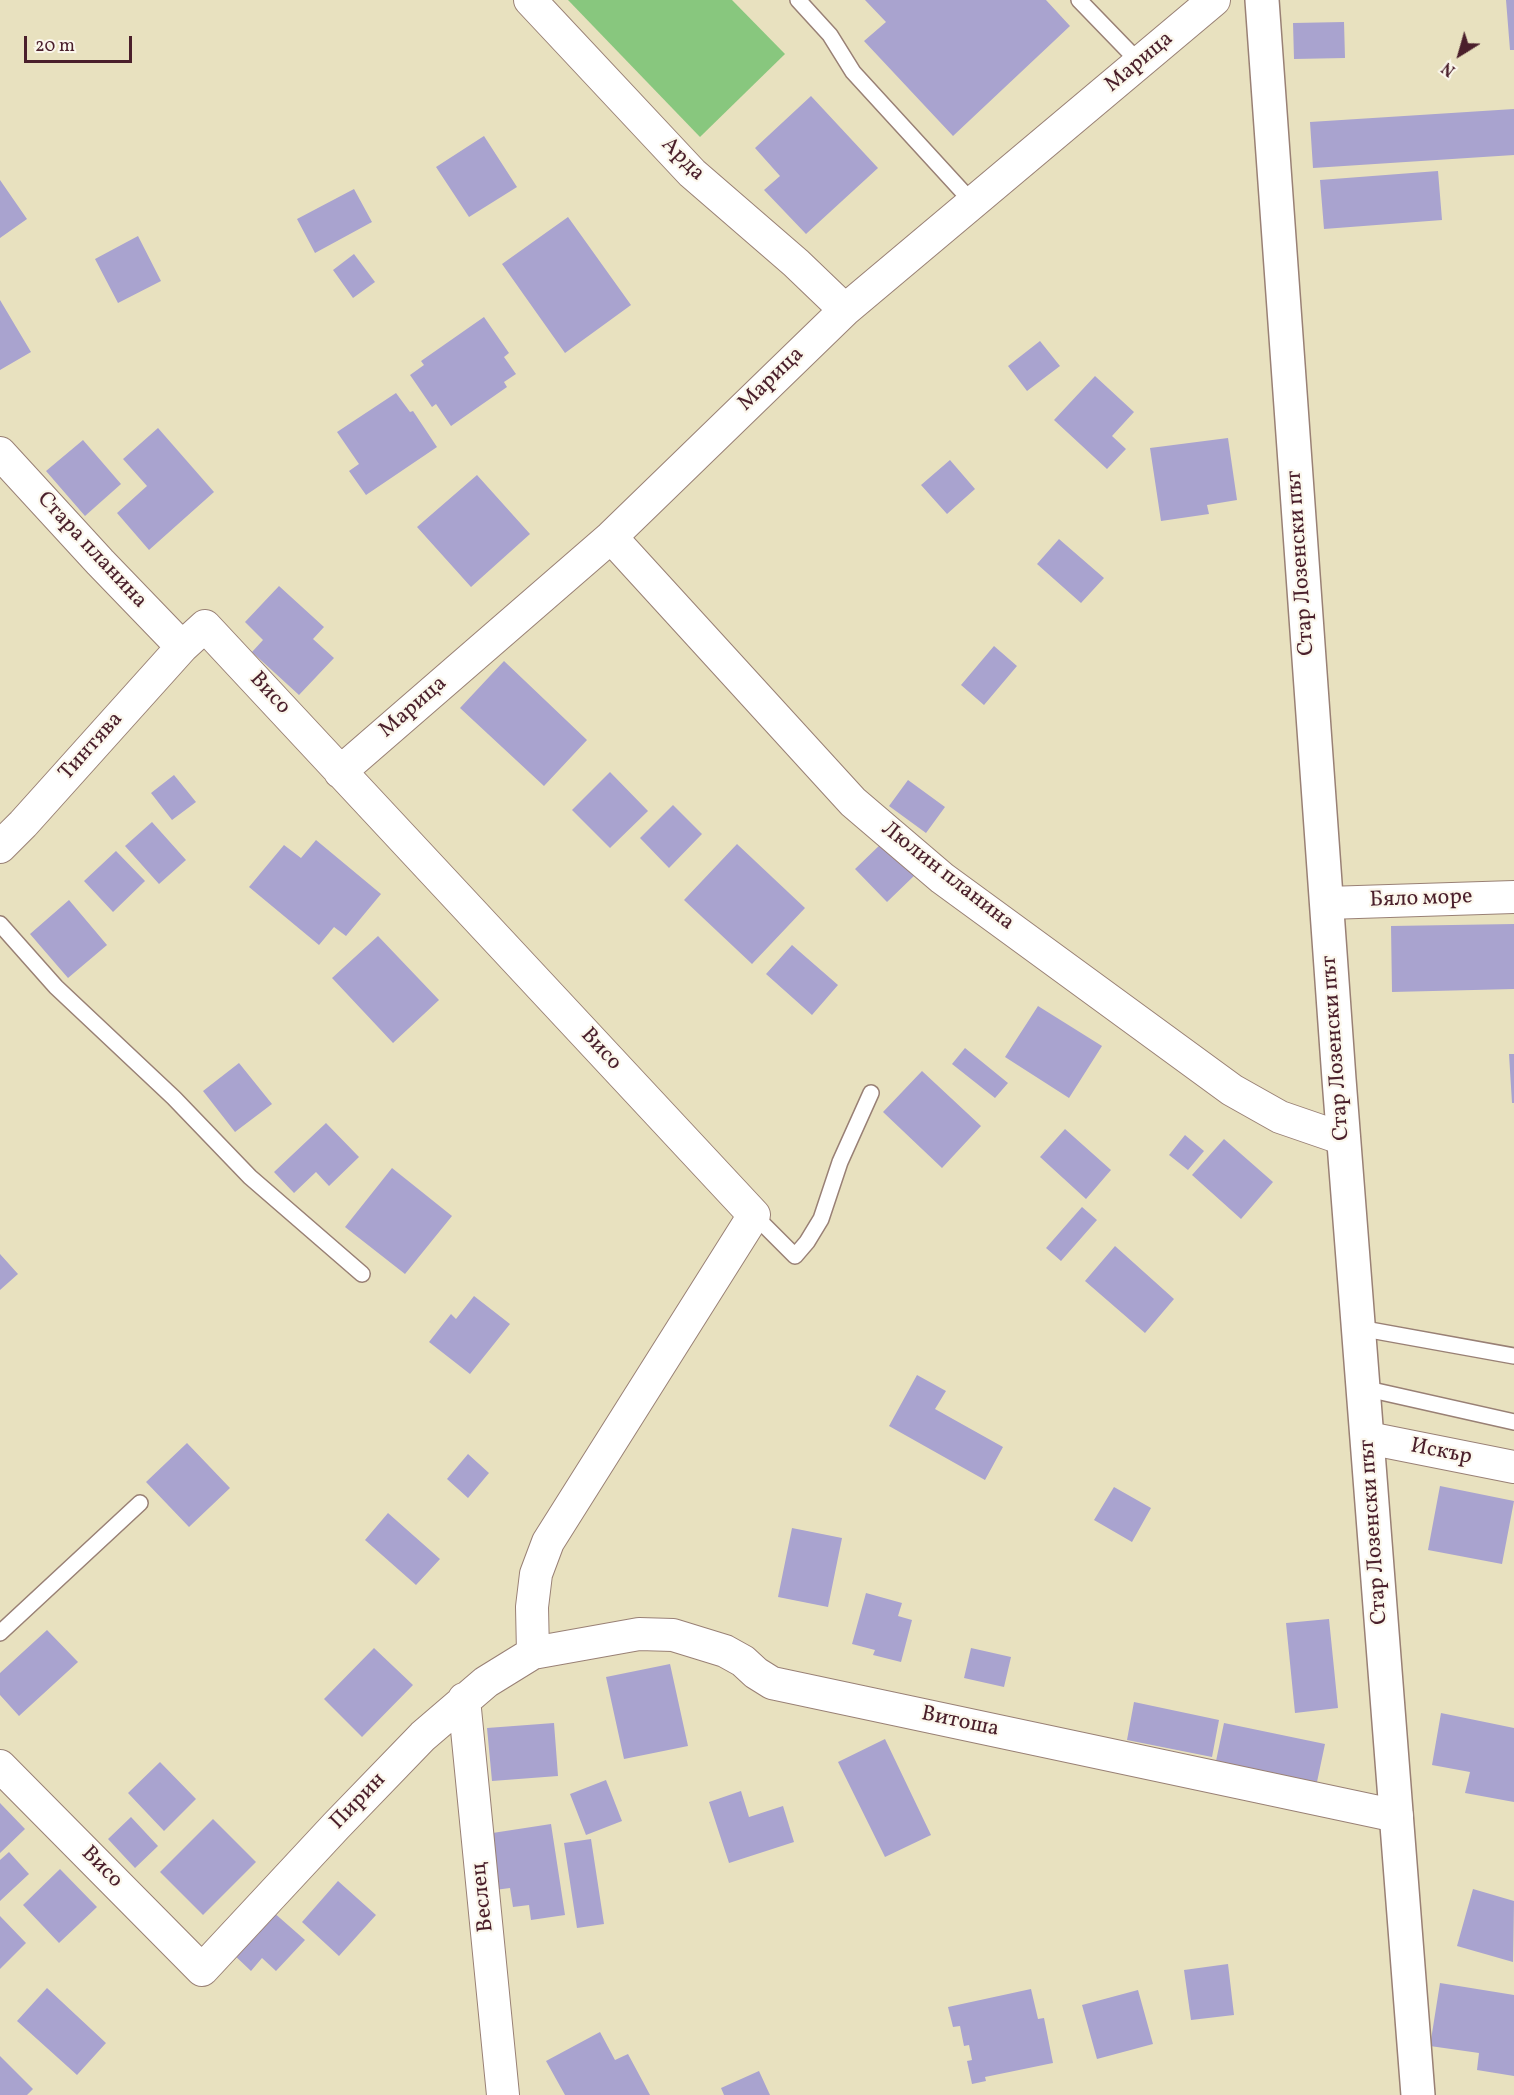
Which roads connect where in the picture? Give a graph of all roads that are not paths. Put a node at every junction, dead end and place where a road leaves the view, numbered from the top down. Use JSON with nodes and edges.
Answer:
{"nodes":[{"id":1,"x":530,"y":0,"type":"edge"},
{"id":2,"x":798,"y":0,"type":"edge"},
{"id":3,"x":1079,"y":0,"type":"edge"},
{"id":4,"x":1215,"y":0,"type":"edge"},
{"id":5,"x":1262,"y":0,"type":"edge"},
{"id":6,"x":1140,"y":63,"type":"junction"},
{"id":7,"x":973,"y":203,"type":"junction"},
{"id":8,"x":845,"y":310,"type":"junction"},
{"id":9,"x":0,"y":453,"type":"edge"},
{"id":10,"x":611,"y":537,"type":"junction"},
{"id":11,"x":182,"y":647,"type":"junction"},
{"id":12,"x":340,"y":772,"type":"junction"},
{"id":13,"x":0,"y":847,"type":"edge"},
{"id":14,"x":1514,"y":897,"type":"edge"},
{"id":15,"x":1327,"y":903,"type":"junction"},
{"id":16,"x":0,"y":924,"type":"edge"},
{"id":17,"x":871,"y":1093,"type":"dead end"},
{"id":18,"x":1344,"y":1139,"type":"junction"},
{"id":19,"x":754,"y":1215,"type":"junction"},
{"id":20,"x":362,"y":1274,"type":"dead end"},
{"id":21,"x":1359,"y":1328,"type":"junction"},
{"id":22,"x":1514,"y":1356,"type":"edge"},
{"id":23,"x":1363,"y":1388,"type":"junction"},
{"id":24,"x":1514,"y":1422,"type":"edge"},
{"id":25,"x":1368,"y":1438,"type":"junction"},
{"id":26,"x":1514,"y":1467,"type":"edge"},
{"id":27,"x":140,"y":1503,"type":"dead end"},
{"id":28,"x":0,"y":1634,"type":"edge"},
{"id":29,"x":532,"y":1653,"type":"junction"},
{"id":30,"x":464,"y":1699,"type":"junction"},
{"id":31,"x":0,"y":1766,"type":"edge"},
{"id":32,"x":1397,"y":1816,"type":"junction"},
{"id":33,"x":202,"y":1970,"type":"joint"},
{"id":34,"x":503,"y":2095,"type":"edge"},
{"id":35,"x":1418,"y":2095,"type":"edge"}],
"edges":[{"from":1,"to":8,"type":"street","name":"Арда"},
{"from":2,"to":7,"type":"lane"},
{"from":3,"to":6,"type":"lane"},
{"from":4,"to":6,"type":"street","name":"Марица"},
{"from":5,"to":15,"type":"street","name":"Стар Лозенски път"},
{"from":6,"to":7,"type":"street","name":"Марица"},
{"from":7,"to":8,"type":"street","name":"Марица"},
{"from":8,"to":10,"type":"street","name":"Марица"},
{"from":9,"to":11,"type":"street","name":"Стара планина"},
{"from":10,"to":12,"type":"street","name":"Марица"},
{"from":10,"to":18,"type":"street","name":"Люлин планина"},
{"from":11,"to":12,"type":"street","name":"Висо"},
{"from":11,"to":13,"type":"street","name":"Тинтява"},
{"from":12,"to":19,"type":"street","name":"Висо"},
{"from":14,"to":15,"type":"street","name":"Бяло море"},
{"from":15,"to":18,"type":"street","name":"Стар Лозенски път"},
{"from":16,"to":20,"type":"lane"},
{"from":17,"to":19,"type":"lane"},
{"from":18,"to":21,"type":"street","name":"Стар Лозенски път"},
{"from":19,"to":29,"type":"street"},
{"from":21,"to":22,"type":"lane"},
{"from":21,"to":23,"type":"street","name":"Стар Лозенски път"},
{"from":23,"to":24,"type":"lane"},
{"from":23,"to":25,"type":"street","name":"Стар Лозенски път"},
{"from":25,"to":26,"type":"street","name":"Искър"},
{"from":25,"to":32,"type":"street","name":"Стар Лозенски път"},
{"from":27,"to":28,"type":"lane"},
{"from":29,"to":30,"type":"street","name":"Пирин"},
{"from":29,"to":32,"type":"street","name":"Витоша"},
{"from":30,"to":33,"type":"street","name":"Пирин"},
{"from":30,"to":34,"type":"street","name":"Веслец"},
{"from":31,"to":33,"type":"street","name":"Висо"},
{"from":32,"to":35,"type":"street","name":"Стар Лозенски път"}]}
